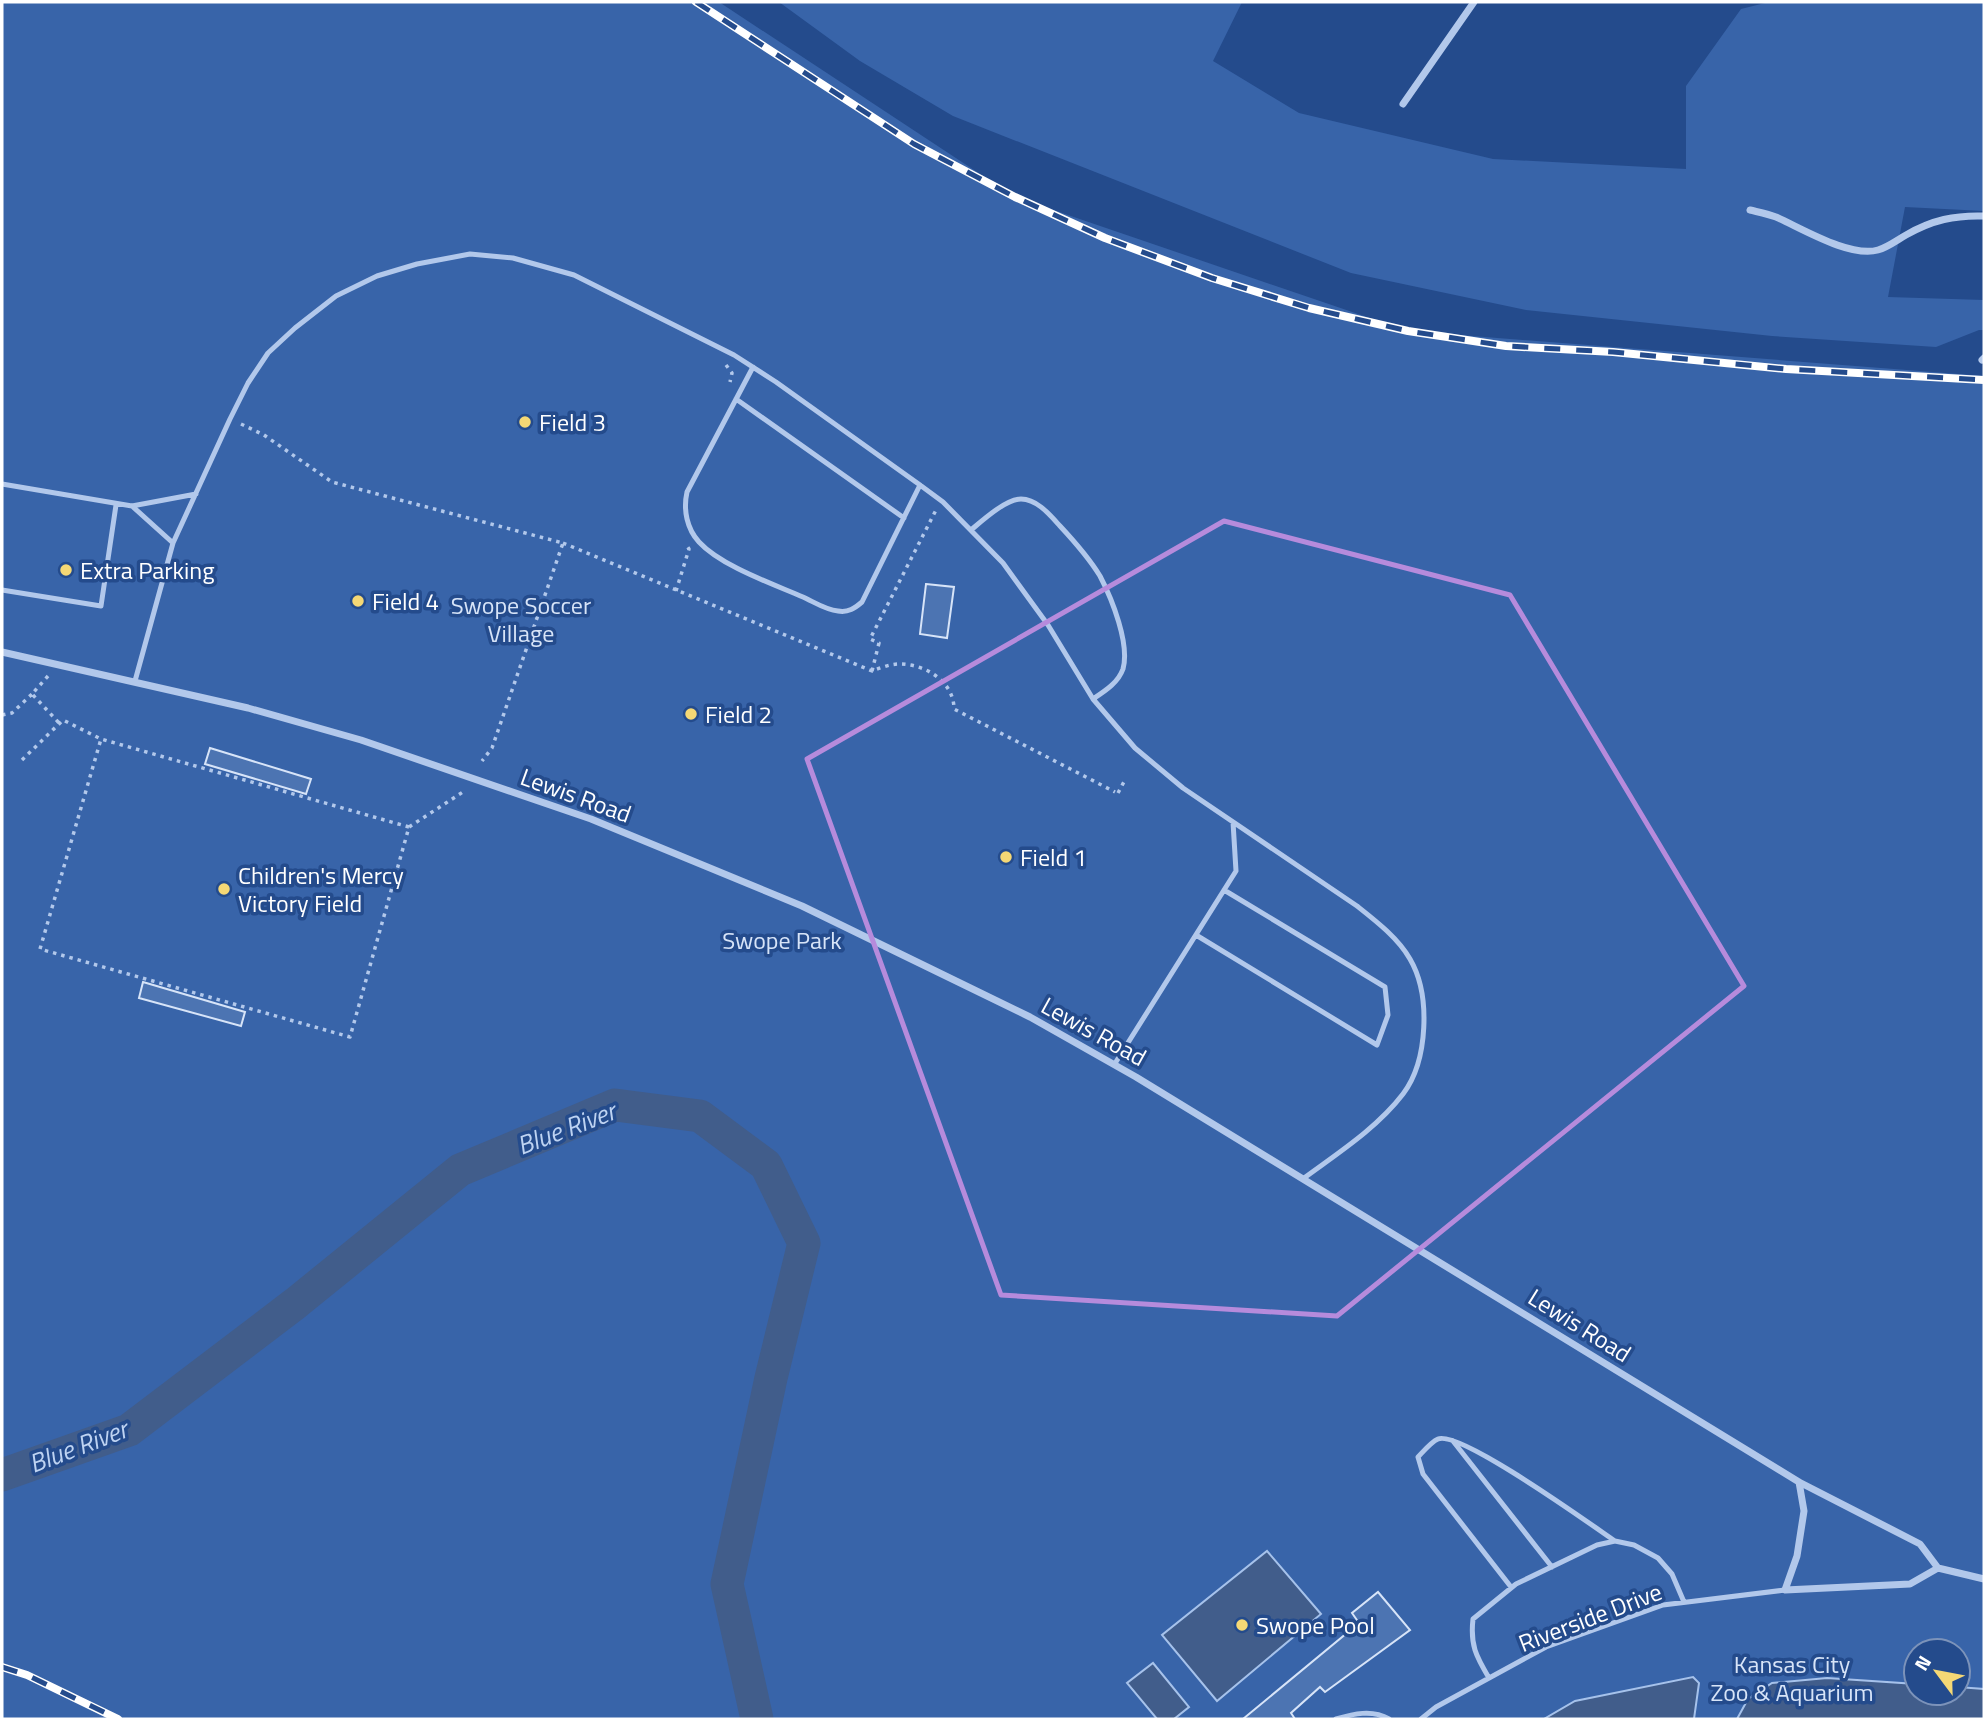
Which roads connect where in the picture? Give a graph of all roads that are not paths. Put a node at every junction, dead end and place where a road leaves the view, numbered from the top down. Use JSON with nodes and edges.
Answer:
{"nodes":[{"id":1,"x":1475,"y":2,"type":"edge"},
{"id":2,"x":1403,"y":104,"type":"dead end"},
{"id":3,"x":1750,"y":210,"type":"dead end"},
{"id":4,"x":1984,"y":216,"type":"edge"},
{"id":5,"x":753,"y":367,"type":"junction"},
{"id":6,"x":736,"y":399,"type":"junction"},
{"id":7,"x":2,"y":484,"type":"edge"},
{"id":8,"x":920,"y":485,"type":"junction"},
{"id":9,"x":196,"y":494,"type":"junction"},
{"id":10,"x":116,"y":505,"type":"junction"},
{"id":11,"x":132,"y":506,"type":"junction"},
{"id":12,"x":904,"y":518,"type":"junction"},
{"id":13,"x":971,"y":530,"type":"junction"},
{"id":14,"x":173,"y":543,"type":"junction"},
{"id":15,"x":2,"y":590,"type":"edge"},
{"id":16,"x":2,"y":652,"type":"edge"},
{"id":17,"x":135,"y":681,"type":"junction"},
{"id":18,"x":1093,"y":699,"type":"junction"},
{"id":19,"x":1233,"y":822,"type":"junction"},
{"id":20,"x":1224,"y":890,"type":"junction"},
{"id":21,"x":1196,"y":935,"type":"junction"},
{"id":22,"x":1114,"y":1065,"type":"junction"},
{"id":23,"x":1304,"y":1178,"type":"junction"},
{"id":24,"x":1451,"y":1438,"type":"junction"},
{"id":25,"x":1798,"y":1482,"type":"junction"},
{"id":26,"x":1615,"y":1541,"type":"junction"},
{"id":27,"x":1552,"y":1567,"type":"junction"},
{"id":28,"x":1938,"y":1568,"type":"junction"},
{"id":29,"x":1984,"y":1579,"type":"edge"},
{"id":30,"x":1511,"y":1587,"type":"junction"},
{"id":31,"x":1785,"y":1590,"type":"junction"},
{"id":32,"x":1684,"y":1602,"type":"junction"},
{"id":33,"x":1489,"y":1678,"type":"junction"},
{"id":34,"x":1336,"y":1719,"type":"edge"},
{"id":35,"x":1389,"y":1719,"type":"edge"},
{"id":36,"x":1421,"y":1719,"type":"edge"}],
"edges":[{"from":1,"to":2,"type":"street"},
{"from":3,"to":4,"type":"street"},
{"from":5,"to":6,"type":"lane"},
{"from":5,"to":8,"type":"lane"},
{"from":5,"to":9,"type":"lane"},
{"from":6,"to":12,"type":"lane"},
{"from":6,"to":12,"type":"lane"},
{"from":7,"to":10,"type":"lane"},
{"from":8,"to":12,"type":"lane"},
{"from":8,"to":13,"type":"lane"},
{"from":9,"to":11,"type":"lane"},
{"from":9,"to":14,"type":"lane"},
{"from":10,"to":11,"type":"lane"},
{"from":10,"to":15,"type":"lane"},
{"from":11,"to":14,"type":"lane"},
{"from":13,"to":18,"type":"lane"},
{"from":13,"to":18,"type":"lane"},
{"from":14,"to":17,"type":"lane"},
{"from":16,"to":17,"type":"street","name":"Lewis Road"},
{"from":17,"to":22,"type":"street","name":"Lewis Road"},
{"from":18,"to":19,"type":"lane"},
{"from":19,"to":20,"type":"lane"},
{"from":19,"to":23,"type":"lane"},
{"from":20,"to":21,"type":"lane"},
{"from":20,"to":21,"type":"lane"},
{"from":21,"to":22,"type":"lane"},
{"from":22,"to":23,"type":"street","name":"Lewis Road"},
{"from":23,"to":25,"type":"street","name":"Lewis Road"},
{"from":24,"to":26,"type":"lane"},
{"from":24,"to":27,"type":"lane"},
{"from":24,"to":30,"type":"lane"},
{"from":25,"to":28,"type":"street","name":"Lewis Road"},
{"from":25,"to":31,"type":"street"},
{"from":26,"to":27,"type":"lane"},
{"from":26,"to":32,"type":"lane"},
{"from":27,"to":30,"type":"lane"},
{"from":28,"to":29,"type":"street"},
{"from":28,"to":31,"type":"street"},
{"from":30,"to":33,"type":"lane"},
{"from":31,"to":32,"type":"lane","name":"Riverside Drive"},
{"from":32,"to":33,"type":"lane","name":"Riverside Drive"},
{"from":33,"to":36,"type":"lane","name":"Riverside Drive"},
{"from":34,"to":35,"type":"lane"}]}
